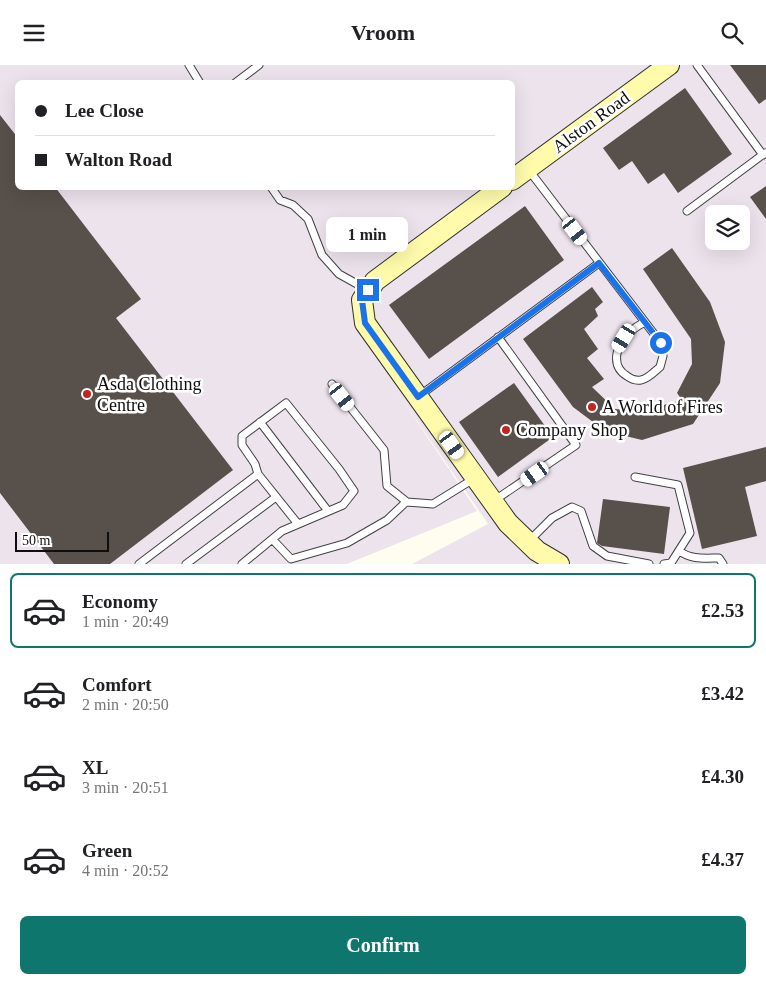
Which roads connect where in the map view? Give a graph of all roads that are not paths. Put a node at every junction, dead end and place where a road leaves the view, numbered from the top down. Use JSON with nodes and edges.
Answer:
{"nodes":[{"id":1,"x":189,"y":65,"type":"edge"},
{"id":2,"x":259,"y":65,"type":"edge"},
{"id":3,"x":669,"y":65,"type":"edge"},
{"id":4,"x":697,"y":65,"type":"edge"},
{"id":5,"x":198,"y":80,"type":"edge"},
{"id":6,"x":239,"y":80,"type":"edge"},
{"id":7,"x":764,"y":154,"type":"edge"},
{"id":8,"x":520,"y":174,"type":"edge"},
{"id":9,"x":273,"y":190,"type":"edge"},
{"id":10,"x":498,"y":190,"type":"edge"},
{"id":11,"x":687,"y":211,"type":"dead end"},
{"id":12,"x":599,"y":263,"type":"junction"},
{"id":13,"x":368,"y":290,"type":"junction"},
{"id":14,"x":645,"y":322,"type":"junction"},
{"id":15,"x":498,"y":337,"type":"junction"},
{"id":16,"x":332,"y":384,"type":"dead end"},
{"id":17,"x":418,"y":397,"type":"junction"},
{"id":18,"x":260,"y":422,"type":"junction"},
{"id":19,"x":258,"y":474,"type":"junction"},
{"id":20,"x":475,"y":477,"type":"junction"},
{"id":21,"x":635,"y":477,"type":"dead end"},
{"id":22,"x":276,"y":497,"type":"junction"},
{"id":23,"x":406,"y":502,"type":"junction"},
{"id":24,"x":493,"y":502,"type":"junction"},
{"id":25,"x":328,"y":511,"type":"junction"},
{"id":26,"x":298,"y":524,"type":"junction"},
{"id":27,"x":272,"y":540,"type":"junction"},
{"id":28,"x":528,"y":543,"type":"junction"},
{"id":29,"x":680,"y":551,"type":"junction"},
{"id":30,"x":139,"y":564,"type":"edge"},
{"id":31,"x":186,"y":564,"type":"edge"},
{"id":32,"x":242,"y":564,"type":"edge"},
{"id":33,"x":559,"y":564,"type":"edge"},
{"id":34,"x":649,"y":564,"type":"edge"},
{"id":35,"x":664,"y":564,"type":"edge"},
{"id":36,"x":723,"y":564,"type":"edge"}],
"edges":[{"from":1,"to":5,"type":"lane"},
{"from":2,"to":6,"type":"lane"},
{"from":3,"to":8,"type":"street","name":"Alston Road"},
{"from":4,"to":7,"type":"lane"},
{"from":7,"to":11,"type":"lane"},
{"from":8,"to":12,"type":"lane"},
{"from":9,"to":13,"type":"lane"},
{"from":10,"to":13,"type":"street"},
{"from":12,"to":14,"type":"lane"},
{"from":12,"to":15,"type":"lane"},
{"from":13,"to":17,"type":"street"},
{"from":14,"to":14,"type":"lane"},
{"from":15,"to":17,"type":"lane"},
{"from":15,"to":24,"type":"lane"},
{"from":16,"to":23,"type":"lane"},
{"from":17,"to":20,"type":"street"},
{"from":18,"to":19,"type":"lane"},
{"from":18,"to":25,"type":"lane"},
{"from":18,"to":25,"type":"lane"},
{"from":19,"to":22,"type":"lane"},
{"from":19,"to":30,"type":"lane"},
{"from":20,"to":23,"type":"lane"},
{"from":20,"to":24,"type":"street"},
{"from":21,"to":29,"type":"lane"},
{"from":22,"to":26,"type":"lane"},
{"from":22,"to":31,"type":"lane"},
{"from":23,"to":27,"type":"lane"},
{"from":24,"to":28,"type":"street"},
{"from":25,"to":26,"type":"lane"},
{"from":26,"to":27,"type":"lane"},
{"from":27,"to":32,"type":"lane"},
{"from":28,"to":33,"type":"street"},
{"from":28,"to":34,"type":"lane"},
{"from":29,"to":35,"type":"lane"},
{"from":29,"to":36,"type":"lane"}]}
